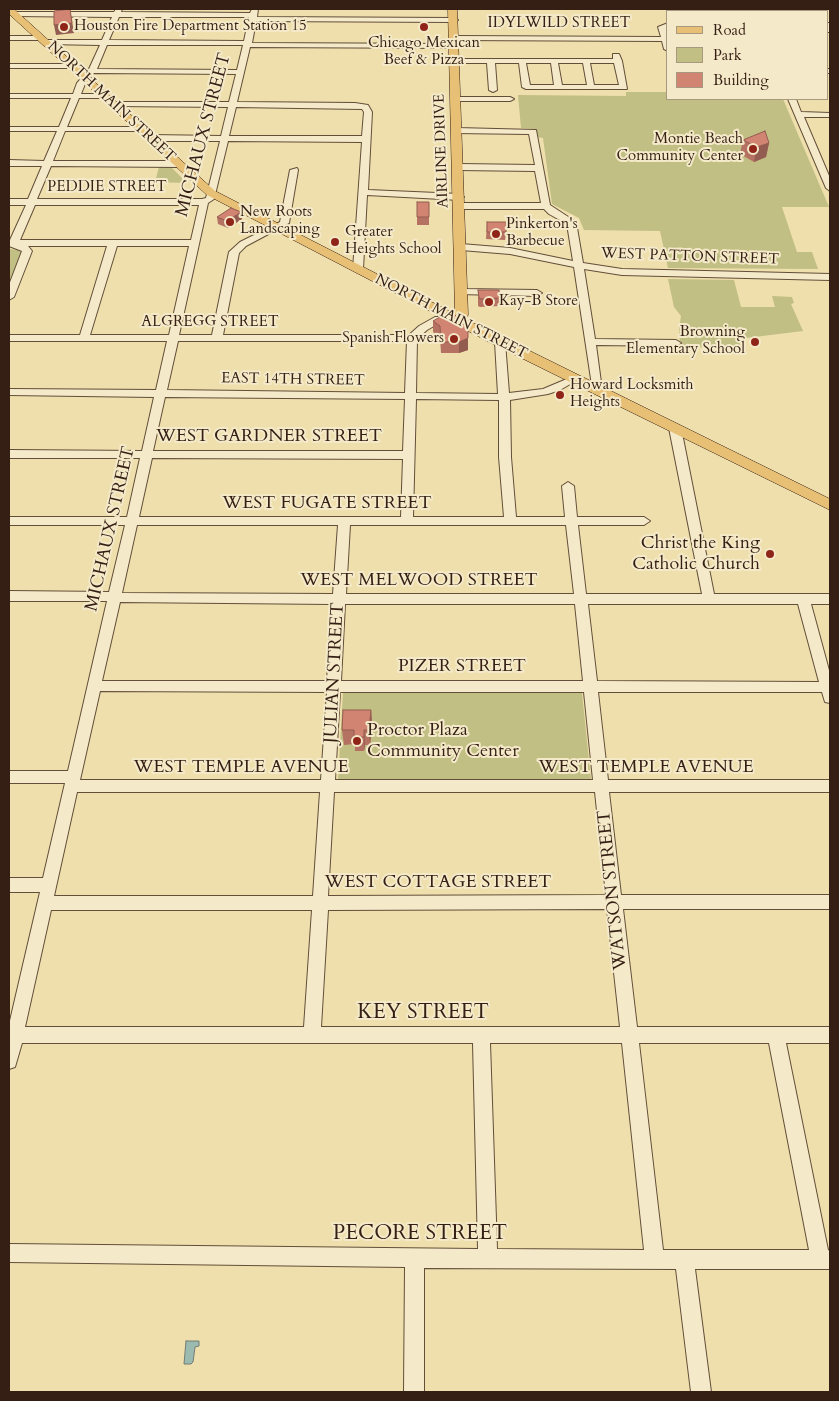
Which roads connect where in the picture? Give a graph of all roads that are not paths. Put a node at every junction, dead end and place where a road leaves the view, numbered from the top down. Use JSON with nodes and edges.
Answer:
{"nodes":[{"id":1,"x":453,"y":9,"type":"edge"},
{"id":2,"x":12,"y":11,"type":"edge"},
{"id":3,"x":118,"y":12,"type":"edge"},
{"id":4,"x":254,"y":14,"type":"edge"},
{"id":5,"x":454,"y":20,"type":"junction"},
{"id":6,"x":665,"y":26,"type":"edge"},
{"id":7,"x":9,"y":38,"type":"edge"},
{"id":8,"x":664,"y":38,"type":"junction"},
{"id":9,"x":43,"y":40,"type":"junction"},
{"id":10,"x":104,"y":42,"type":"junction"},
{"id":11,"x":454,"y":42,"type":"junction"},
{"id":12,"x":247,"y":44,"type":"junction"},
{"id":13,"x":666,"y":44,"type":"edge"},
{"id":14,"x":455,"y":61,"type":"junction"},
{"id":15,"x":491,"y":61,"type":"junction"},
{"id":16,"x":522,"y":61,"type":"junction"},
{"id":17,"x":554,"y":61,"type":"junction"},
{"id":18,"x":586,"y":61,"type":"junction"},
{"id":19,"x":9,"y":66,"type":"edge"},
{"id":20,"x":82,"y":72,"type":"junction"},
{"id":21,"x":241,"y":72,"type":"junction"},
{"id":22,"x":558,"y":87,"type":"junction"},
{"id":23,"x":591,"y":87,"type":"junction"},
{"id":24,"x":493,"y":90,"type":"dead end"},
{"id":25,"x":9,"y":96,"type":"edge"},
{"id":26,"x":75,"y":96,"type":"junction"},
{"id":27,"x":456,"y":99,"type":"junction"},
{"id":28,"x":510,"y":99,"type":"dead end"},
{"id":29,"x":109,"y":100,"type":"junction"},
{"id":30,"x":792,"y":100,"type":"edge"},
{"id":31,"x":233,"y":104,"type":"junction"},
{"id":32,"x":799,"y":114,"type":"junction"},
{"id":33,"x":830,"y":114,"type":"edge"},
{"id":34,"x":9,"y":128,"type":"edge"},
{"id":35,"x":62,"y":128,"type":"junction"},
{"id":36,"x":140,"y":129,"type":"junction"},
{"id":37,"x":458,"y":131,"type":"junction"},
{"id":38,"x":150,"y":138,"type":"junction"},
{"id":39,"x":225,"y":138,"type":"junction"},
{"id":40,"x":366,"y":139,"type":"junction"},
{"id":41,"x":819,"y":162,"type":"junction"},
{"id":42,"x":830,"y":162,"type":"edge"},
{"id":43,"x":9,"y":163,"type":"edge"},
{"id":44,"x":47,"y":163,"type":"junction"},
{"id":45,"x":178,"y":164,"type":"junction"},
{"id":46,"x":459,"y":167,"type":"junction"},
{"id":47,"x":540,"y":168,"type":"junction"},
{"id":48,"x":294,"y":170,"type":"dead end"},
{"id":49,"x":830,"y":188,"type":"edge"},
{"id":50,"x":363,"y":192,"type":"junction"},
{"id":51,"x":208,"y":197,"type":"junction"},
{"id":52,"x":460,"y":201,"type":"junction"},
{"id":53,"x":9,"y":202,"type":"edge"},
{"id":54,"x":31,"y":202,"type":"junction"},
{"id":55,"x":546,"y":206,"type":"junction"},
{"id":56,"x":275,"y":226,"type":"junction"},
{"id":57,"x":11,"y":243,"type":"edge"},
{"id":58,"x":113,"y":243,"type":"junction"},
{"id":59,"x":195,"y":243,"type":"junction"},
{"id":60,"x":461,"y":247,"type":"junction"},
{"id":61,"x":578,"y":266,"type":"junction"},
{"id":62,"x":358,"y":269,"type":"junction"},
{"id":63,"x":830,"y":277,"type":"edge"},
{"id":64,"x":462,"y":292,"type":"junction"},
{"id":65,"x":537,"y":292,"type":"dead end"},
{"id":66,"x":9,"y":297,"type":"edge"},
{"id":67,"x":455,"y":319,"type":"junction"},
{"id":68,"x":217,"y":337,"type":"junction"},
{"id":69,"x":9,"y":338,"type":"edge"},
{"id":70,"x":84,"y":338,"type":"junction"},
{"id":71,"x":173,"y":338,"type":"junction"},
{"id":72,"x":412,"y":338,"type":"junction"},
{"id":73,"x":500,"y":342,"type":"junction"},
{"id":74,"x":590,"y":342,"type":"junction"},
{"id":75,"x":676,"y":343,"type":"dead end"},
{"id":76,"x":574,"y":379,"type":"junction"},
{"id":77,"x":597,"y":390,"type":"junction"},
{"id":78,"x":9,"y":392,"type":"edge"},
{"id":79,"x":161,"y":392,"type":"junction"},
{"id":80,"x":410,"y":396,"type":"junction"},
{"id":81,"x":504,"y":397,"type":"junction"},
{"id":82,"x":675,"y":428,"type":"junction"},
{"id":83,"x":9,"y":454,"type":"edge"},
{"id":84,"x":148,"y":454,"type":"junction"},
{"id":85,"x":409,"y":455,"type":"junction"},
{"id":86,"x":568,"y":486,"type":"dead end"},
{"id":87,"x":830,"y":505,"type":"edge"},
{"id":88,"x":9,"y":521,"type":"edge"},
{"id":89,"x":132,"y":521,"type":"junction"},
{"id":90,"x":344,"y":521,"type":"junction"},
{"id":91,"x":407,"y":521,"type":"junction"},
{"id":92,"x":510,"y":521,"type":"junction"},
{"id":93,"x":572,"y":521,"type":"junction"},
{"id":94,"x":644,"y":521,"type":"dead end"},
{"id":95,"x":9,"y":596,"type":"edge"},
{"id":96,"x":115,"y":597,"type":"junction"},
{"id":97,"x":580,"y":598,"type":"junction"},
{"id":98,"x":339,"y":599,"type":"junction"},
{"id":99,"x":709,"y":599,"type":"junction"},
{"id":100,"x":803,"y":599,"type":"junction"},
{"id":101,"x":830,"y":599,"type":"edge"},
{"id":102,"x":94,"y":686,"type":"junction"},
{"id":103,"x":334,"y":686,"type":"junction"},
{"id":104,"x":591,"y":686,"type":"junction"},
{"id":105,"x":829,"y":690,"type":"edge"},
{"id":106,"x":9,"y":777,"type":"edge"},
{"id":107,"x":72,"y":782,"type":"junction"},
{"id":108,"x":830,"y":786,"type":"edge"},
{"id":109,"x":327,"y":787,"type":"junction"},
{"id":110,"x":602,"y":787,"type":"junction"},
{"id":111,"x":9,"y":885,"type":"edge"},
{"id":112,"x":49,"y":885,"type":"junction"},
{"id":113,"x":45,"y":902,"type":"junction"},
{"id":114,"x":830,"y":902,"type":"edge"},
{"id":115,"x":319,"y":903,"type":"junction"},
{"id":116,"x":615,"y":903,"type":"junction"},
{"id":117,"x":14,"y":1013,"type":"edge"},
{"id":118,"x":15,"y":1035,"type":"junction"},
{"id":119,"x":312,"y":1035,"type":"junction"},
{"id":120,"x":482,"y":1035,"type":"junction"},
{"id":121,"x":629,"y":1035,"type":"junction"},
{"id":122,"x":776,"y":1035,"type":"junction"},
{"id":123,"x":830,"y":1035,"type":"edge"},
{"id":124,"x":9,"y":1061,"type":"edge"},
{"id":125,"x":9,"y":1253,"type":"edge"},
{"id":126,"x":415,"y":1258,"type":"junction"},
{"id":127,"x":488,"y":1258,"type":"junction"},
{"id":128,"x":654,"y":1258,"type":"junction"},
{"id":129,"x":684,"y":1259,"type":"junction"},
{"id":130,"x":825,"y":1260,"type":"edge"},
{"id":131,"x":414,"y":1392,"type":"edge"},
{"id":132,"x":701,"y":1392,"type":"edge"}],
"edges":[{"from":1,"to":5,"type":"main road","name":"AIRLINE DRIVE"},
{"from":2,"to":3,"type":"street"},
{"from":2,"to":9,"type":"main road","name":"NORTH MAIN STREET"},
{"from":3,"to":4,"type":"street"},
{"from":3,"to":10,"type":"street"},
{"from":4,"to":5,"type":"street"},
{"from":4,"to":12,"type":"street","name":"MICHAUX STREET"},
{"from":5,"to":11,"type":"main road","name":"AIRLINE DRIVE"},
{"from":6,"to":8,"type":"street"},
{"from":7,"to":9,"type":"street","name":"IDYLWILD STREET"},
{"from":8,"to":11,"type":"street","name":"IDYLWILD STREET"},
{"from":8,"to":13,"type":"street"},
{"from":9,"to":10,"type":"street","name":"IDYLWILD STREET"},
{"from":9,"to":20,"type":"main road","name":"NORTH MAIN STREET"},
{"from":10,"to":12,"type":"street","name":"IDYLWILD STREET"},
{"from":10,"to":20,"type":"street"},
{"from":11,"to":12,"type":"street","name":"IDYLWILD STREET"},
{"from":11,"to":14,"type":"main road","name":"AIRLINE DRIVE"},
{"from":12,"to":21,"type":"street","name":"MICHAUX STREET"},
{"from":14,"to":15,"type":"street"},
{"from":14,"to":27,"type":"main road","name":"AIRLINE DRIVE"},
{"from":15,"to":16,"type":"street"},
{"from":15,"to":24,"type":"street"},
{"from":16,"to":17,"type":"street"},
{"from":16,"to":22,"type":"street"},
{"from":17,"to":18,"type":"street"},
{"from":17,"to":22,"type":"street"},
{"from":18,"to":23,"type":"street"},
{"from":18,"to":23,"type":"street"},
{"from":19,"to":20,"type":"street"},
{"from":20,"to":21,"type":"street"},
{"from":20,"to":26,"type":"street"},
{"from":20,"to":29,"type":"main road","name":"NORTH MAIN STREET"},
{"from":21,"to":31,"type":"street","name":"MICHAUX STREET"},
{"from":22,"to":23,"type":"street"},
{"from":25,"to":26,"type":"street"},
{"from":26,"to":29,"type":"street"},
{"from":26,"to":35,"type":"street"},
{"from":27,"to":28,"type":"street"},
{"from":27,"to":37,"type":"main road","name":"AIRLINE DRIVE"},
{"from":29,"to":31,"type":"street"},
{"from":29,"to":36,"type":"main road","name":"NORTH MAIN STREET"},
{"from":30,"to":32,"type":"street"},
{"from":31,"to":39,"type":"street","name":"MICHAUX STREET"},
{"from":31,"to":40,"type":"street"},
{"from":32,"to":33,"type":"street"},
{"from":32,"to":41,"type":"street"},
{"from":34,"to":35,"type":"street"},
{"from":35,"to":36,"type":"street"},
{"from":35,"to":44,"type":"street"},
{"from":36,"to":38,"type":"main road","name":"NORTH MAIN STREET"},
{"from":37,"to":46,"type":"main road","name":"AIRLINE DRIVE"},
{"from":37,"to":47,"type":"street"},
{"from":38,"to":39,"type":"street"},
{"from":38,"to":45,"type":"main road","name":"NORTH MAIN STREET"},
{"from":39,"to":40,"type":"street"},
{"from":39,"to":51,"type":"street","name":"MICHAUX STREET"},
{"from":40,"to":50,"type":"street"},
{"from":41,"to":42,"type":"street"},
{"from":41,"to":49,"type":"street"},
{"from":43,"to":44,"type":"street"},
{"from":44,"to":45,"type":"street"},
{"from":44,"to":54,"type":"street"},
{"from":45,"to":51,"type":"main road","name":"NORTH MAIN STREET"},
{"from":46,"to":47,"type":"street"},
{"from":46,"to":52,"type":"main road","name":"AIRLINE DRIVE"},
{"from":47,"to":55,"type":"street"},
{"from":48,"to":56,"type":"street"},
{"from":50,"to":52,"type":"street"},
{"from":50,"to":62,"type":"street"},
{"from":51,"to":54,"type":"street","name":"PEDDIE STREET"},
{"from":51,"to":56,"type":"main road","name":"NORTH MAIN STREET"},
{"from":51,"to":59,"type":"street","name":"MICHAUX STREET"},
{"from":52,"to":55,"type":"street"},
{"from":52,"to":60,"type":"main road","name":"AIRLINE DRIVE"},
{"from":53,"to":54,"type":"street","name":"PEDDIE STREET"},
{"from":54,"to":57,"type":"street"},
{"from":55,"to":61,"type":"street"},
{"from":56,"to":62,"type":"main road","name":"NORTH MAIN STREET"},
{"from":56,"to":68,"type":"street"},
{"from":57,"to":58,"type":"street"},
{"from":57,"to":66,"type":"street"},
{"from":58,"to":59,"type":"street"},
{"from":58,"to":70,"type":"street"},
{"from":59,"to":71,"type":"street","name":"MICHAUX STREET"},
{"from":60,"to":61,"type":"street","name":"WEST PATTON STREET"},
{"from":60,"to":64,"type":"main road","name":"AIRLINE DRIVE"},
{"from":61,"to":63,"type":"street","name":"WEST PATTON STREET"},
{"from":61,"to":74,"type":"street"},
{"from":62,"to":67,"type":"main road","name":"NORTH MAIN STREET"},
{"from":64,"to":65,"type":"street"},
{"from":64,"to":67,"type":"main road","name":"AIRLINE DRIVE"},
{"from":67,"to":72,"type":"street"},
{"from":67,"to":73,"type":"main road","name":"NORTH MAIN STREET"},
{"from":68,"to":71,"type":"street","name":"ALGREGG STREET"},
{"from":68,"to":72,"type":"street","name":"ALGREGG STREET"},
{"from":69,"to":70,"type":"street","name":"ALGREGG STREET"},
{"from":70,"to":71,"type":"street","name":"ALGREGG STREET"},
{"from":71,"to":79,"type":"street","name":"MICHAUX STREET"},
{"from":72,"to":80,"type":"street"},
{"from":73,"to":76,"type":"main road","name":"NORTH MAIN STREET"},
{"from":73,"to":81,"type":"street"},
{"from":74,"to":75,"type":"street"},
{"from":74,"to":77,"type":"street"},
{"from":76,"to":77,"type":"main road","name":"NORTH MAIN STREET"},
{"from":76,"to":81,"type":"street","name":"EAST 14TH STREET"},
{"from":77,"to":82,"type":"main road","name":"NORTH MAIN STREET"},
{"from":78,"to":79,"type":"street","name":"EAST 14TH STREET"},
{"from":79,"to":80,"type":"street","name":"EAST 14TH STREET"},
{"from":79,"to":84,"type":"street","name":"MICHAUX STREET"},
{"from":80,"to":81,"type":"street","name":"EAST 14TH STREET"},
{"from":80,"to":85,"type":"street"},
{"from":81,"to":92,"type":"street"},
{"from":82,"to":87,"type":"main road","name":"NORTH MAIN STREET"},
{"from":82,"to":99,"type":"street"},
{"from":83,"to":84,"type":"street","name":"WEST GARDNER STREET"},
{"from":84,"to":85,"type":"street","name":"WEST GARDNER STREET"},
{"from":84,"to":89,"type":"street","name":"MICHAUX STREET"},
{"from":85,"to":91,"type":"street"},
{"from":86,"to":93,"type":"street"},
{"from":88,"to":89,"type":"street","name":"WEST FUGATE STREET"},
{"from":89,"to":90,"type":"street","name":"WEST FUGATE STREET"},
{"from":89,"to":96,"type":"street","name":"MICHAUX STREET"},
{"from":90,"to":91,"type":"street","name":"WEST FUGATE STREET"},
{"from":90,"to":98,"type":"street","name":"JULIAN STREET"},
{"from":91,"to":92,"type":"street","name":"WEST FUGATE STREET"},
{"from":92,"to":93,"type":"street","name":"WEST FUGATE STREET"},
{"from":93,"to":94,"type":"street","name":"WEST FUGATE STREET"},
{"from":93,"to":97,"type":"street","name":"WATSON STREET"},
{"from":95,"to":96,"type":"street","name":"WEST MELWOOD STREET"},
{"from":96,"to":98,"type":"street","name":"WEST MELWOOD STREET"},
{"from":96,"to":102,"type":"street","name":"MICHAUX STREET"},
{"from":97,"to":98,"type":"street","name":"WEST MELWOOD STREET"},
{"from":97,"to":99,"type":"street","name":"WEST MELWOOD STREET"},
{"from":97,"to":104,"type":"street","name":"WATSON STREET"},
{"from":98,"to":103,"type":"street","name":"JULIAN STREET"},
{"from":99,"to":100,"type":"street","name":"WEST MELWOOD STREET"},
{"from":100,"to":101,"type":"street","name":"WEST MELWOOD STREET"},
{"from":100,"to":105,"type":"street"},
{"from":102,"to":103,"type":"street","name":"PIZER STREET"},
{"from":102,"to":107,"type":"street","name":"MICHAUX STREET"},
{"from":103,"to":104,"type":"street","name":"PIZER STREET"},
{"from":103,"to":109,"type":"street","name":"JULIAN STREET"},
{"from":104,"to":105,"type":"street","name":"PIZER STREET"},
{"from":104,"to":110,"type":"street","name":"WATSON STREET"},
{"from":106,"to":107,"type":"street","name":"WEST TEMPLE AVENUE"},
{"from":107,"to":109,"type":"street","name":"WEST TEMPLE AVENUE"},
{"from":107,"to":112,"type":"street","name":"MICHAUX STREET"},
{"from":108,"to":110,"type":"street","name":"WEST TEMPLE AVENUE"},
{"from":109,"to":110,"type":"street","name":"WEST TEMPLE AVENUE"},
{"from":109,"to":115,"type":"street","name":"JULIAN STREET"},
{"from":110,"to":116,"type":"street","name":"WATSON STREET"},
{"from":111,"to":112,"type":"street"},
{"from":112,"to":113,"type":"street","name":"MICHAUX STREET"},
{"from":113,"to":115,"type":"street","name":"WEST COTTAGE STREET"},
{"from":113,"to":117,"type":"street","name":"MICHAUX STREET"},
{"from":114,"to":116,"type":"street","name":"WEST COTTAGE STREET"},
{"from":115,"to":116,"type":"street","name":"WEST COTTAGE STREET"},
{"from":115,"to":119,"type":"street","name":"JULIAN STREET"},
{"from":116,"to":121,"type":"street","name":"WATSON STREET"},
{"from":117,"to":118,"type":"street","name":"MICHAUX STREET"},
{"from":118,"to":119,"type":"street","name":"KEY STREET"},
{"from":118,"to":124,"type":"street","name":"MICHAUX STREET"},
{"from":119,"to":120,"type":"street","name":"KEY STREET"},
{"from":120,"to":121,"type":"street","name":"KEY STREET"},
{"from":120,"to":127,"type":"street"},
{"from":121,"to":122,"type":"street","name":"KEY STREET"},
{"from":121,"to":128,"type":"street","name":"WATSON STREET"},
{"from":122,"to":123,"type":"street","name":"KEY STREET"},
{"from":122,"to":130,"type":"street"},
{"from":125,"to":126,"type":"street","name":"PECORE STREET"},
{"from":126,"to":127,"type":"street","name":"PECORE STREET"},
{"from":126,"to":131,"type":"street"},
{"from":127,"to":128,"type":"street","name":"PECORE STREET"},
{"from":128,"to":129,"type":"street","name":"PECORE STREET"},
{"from":129,"to":130,"type":"street","name":"PECORE STREET"},
{"from":129,"to":132,"type":"street"}]}
